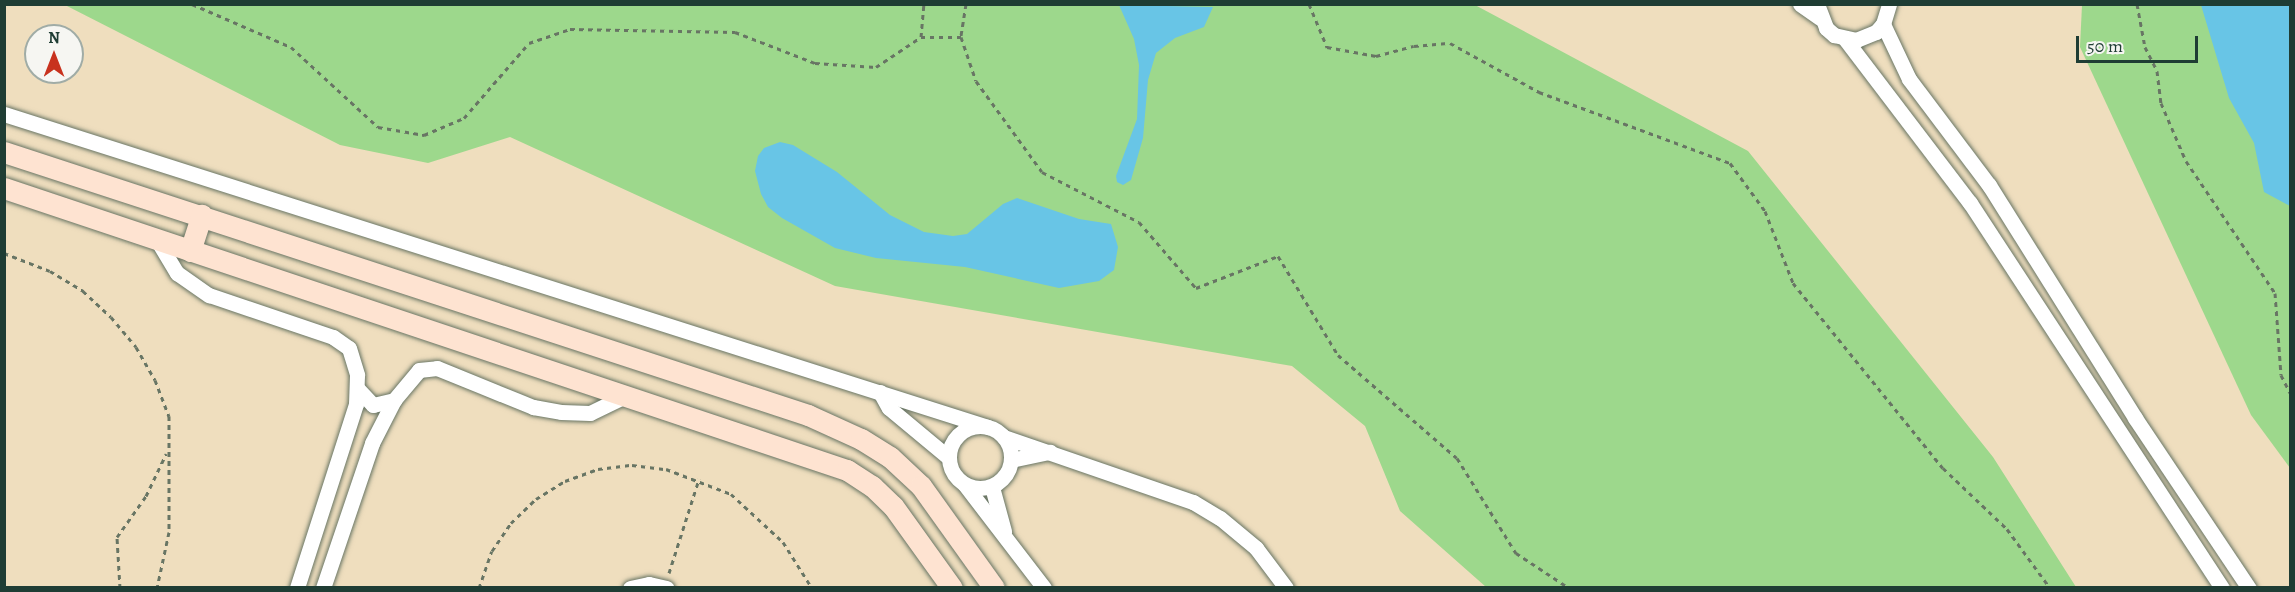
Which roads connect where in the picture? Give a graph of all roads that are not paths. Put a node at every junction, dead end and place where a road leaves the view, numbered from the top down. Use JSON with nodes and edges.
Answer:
{"nodes":[{"id":1,"x":1800,"y":4,"type":"edge"},
{"id":2,"x":1889,"y":4,"type":"edge"},
{"id":3,"x":1818,"y":11,"type":"edge"},
{"id":4,"x":1883,"y":24,"type":"junction"},
{"id":5,"x":1845,"y":39,"type":"junction"},
{"id":6,"x":4,"y":114,"type":"edge"},
{"id":7,"x":4,"y":152,"type":"edge"},
{"id":8,"x":4,"y":188,"type":"edge"},
{"id":9,"x":202,"y":215,"type":"junction"},
{"id":10,"x":157,"y":240,"type":"junction"},
{"id":11,"x":190,"y":251,"type":"junction"},
{"id":12,"x":358,"y":390,"type":"junction"},
{"id":13,"x":880,"y":392,"type":"junction"},
{"id":14,"x":625,"y":396,"type":"junction"},
{"id":15,"x":394,"y":400,"type":"junction"},
{"id":16,"x":2135,"y":418,"type":"junction"},
{"id":17,"x":988,"y":427,"type":"junction"},
{"id":18,"x":2117,"y":429,"type":"junction"},
{"id":19,"x":348,"y":432,"type":"junction"},
{"id":20,"x":1004,"y":437,"type":"junction"},
{"id":21,"x":372,"y":443,"type":"junction"},
{"id":22,"x":1050,"y":452,"type":"junction"},
{"id":23,"x":948,"y":457,"type":"junction"},
{"id":24,"x":1011,"y":460,"type":"junction"},
{"id":25,"x":965,"y":485,"type":"junction"},
{"id":26,"x":992,"y":487,"type":"junction"},
{"id":27,"x":1004,"y":531,"type":"junction"},
{"id":28,"x":666,"y":587,"type":"edge"},
{"id":29,"x":297,"y":588,"type":"edge"},
{"id":30,"x":323,"y":588,"type":"edge"},
{"id":31,"x":630,"y":588,"type":"edge"},
{"id":32,"x":952,"y":588,"type":"edge"},
{"id":33,"x":994,"y":588,"type":"edge"},
{"id":34,"x":1044,"y":588,"type":"edge"},
{"id":35,"x":1286,"y":588,"type":"edge"},
{"id":36,"x":2222,"y":588,"type":"edge"},
{"id":37,"x":2249,"y":588,"type":"edge"}],
"edges":[{"from":1,"to":3,"type":"street"},
{"from":2,"to":4,"type":"street"},
{"from":3,"to":5,"type":"street"},
{"from":4,"to":5,"type":"street"},
{"from":4,"to":16,"type":"street"},
{"from":5,"to":18,"type":"street"},
{"from":6,"to":13,"type":"street"},
{"from":7,"to":9,"type":"street"},
{"from":8,"to":10,"type":"street"},
{"from":9,"to":11,"type":"street"},
{"from":9,"to":33,"type":"street"},
{"from":10,"to":11,"type":"street"},
{"from":10,"to":12,"type":"street"},
{"from":11,"to":14,"type":"street"},
{"from":12,"to":15,"type":"street"},
{"from":12,"to":19,"type":"street"},
{"from":13,"to":17,"type":"street"},
{"from":13,"to":23,"type":"street"},
{"from":14,"to":15,"type":"street"},
{"from":14,"to":32,"type":"street"},
{"from":15,"to":21,"type":"street"},
{"from":16,"to":18,"type":"street"},
{"from":16,"to":37,"type":"street"},
{"from":17,"to":20,"type":"street"},
{"from":17,"to":23,"type":"street"},
{"from":18,"to":36,"type":"street"},
{"from":19,"to":21,"type":"street"},
{"from":19,"to":29,"type":"street"},
{"from":20,"to":22,"type":"street"},
{"from":20,"to":24,"type":"street"},
{"from":21,"to":30,"type":"street"},
{"from":22,"to":24,"type":"street"},
{"from":22,"to":35,"type":"street"},
{"from":23,"to":25,"type":"street"},
{"from":24,"to":26,"type":"street"},
{"from":25,"to":26,"type":"street"},
{"from":25,"to":27,"type":"street"},
{"from":26,"to":27,"type":"street"},
{"from":27,"to":34,"type":"street"},
{"from":28,"to":31,"type":"street"}]}
